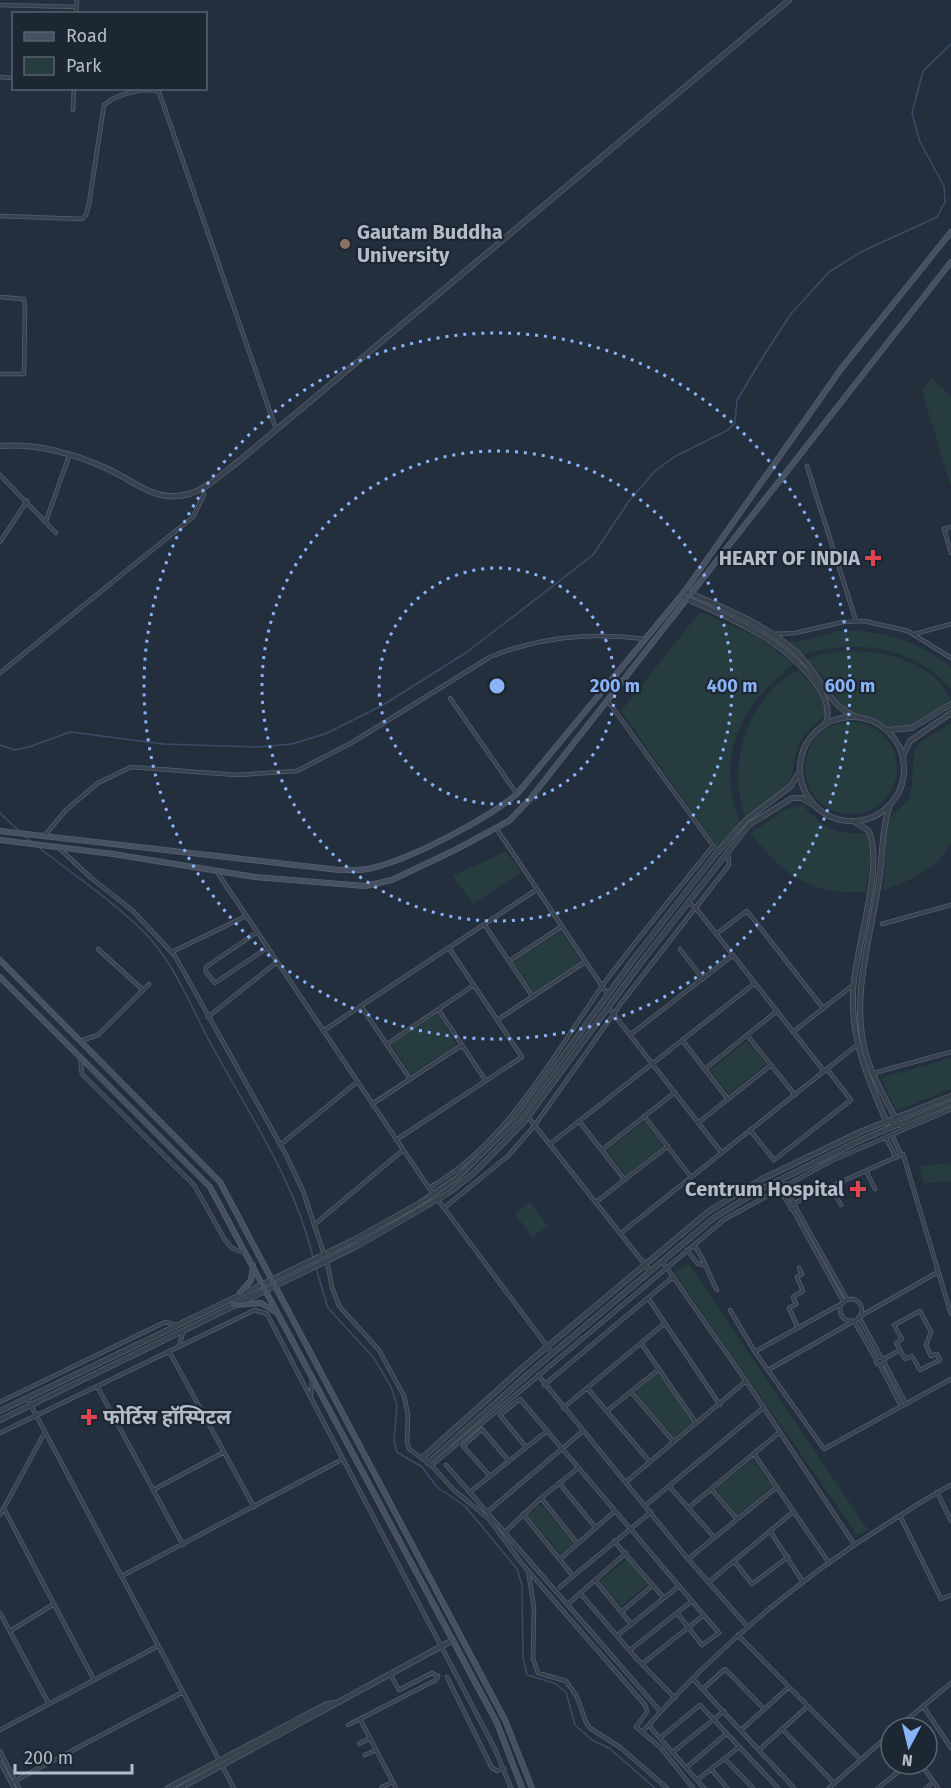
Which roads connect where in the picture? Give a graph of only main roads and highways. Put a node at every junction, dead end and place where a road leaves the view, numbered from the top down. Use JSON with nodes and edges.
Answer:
{"nodes":[{"id":1,"x":951,"y":232,"type":"edge"},
{"id":2,"x":951,"y":262,"type":"edge"},
{"id":3,"x":1,"y":831,"type":"edge"},
{"id":4,"x":0,"y":840,"type":"edge"},
{"id":5,"x":0,"y":960,"type":"edge"},
{"id":6,"x":0,"y":977,"type":"edge"},
{"id":7,"x":253,"y":1264,"type":"junction"},
{"id":8,"x":240,"y":1293,"type":"road end"},
{"id":9,"x":234,"y":1305,"type":"road end"},
{"id":10,"x":280,"y":1314,"type":"junction"},
{"id":11,"x":522,"y":1788,"type":"edge"},
{"id":12,"x":532,"y":1788,"type":"edge"}],
"edges":[{"from":1,"to":3,"type":"main road"},
{"from":2,"to":4,"type":"main road"},
{"from":5,"to":12,"type":"main road"},
{"from":6,"to":7,"type":"main road"},
{"from":7,"to":8,"type":"main road"},
{"from":7,"to":10,"type":"main road"},
{"from":9,"to":10,"type":"main road"},
{"from":10,"to":11,"type":"main road"}]}
